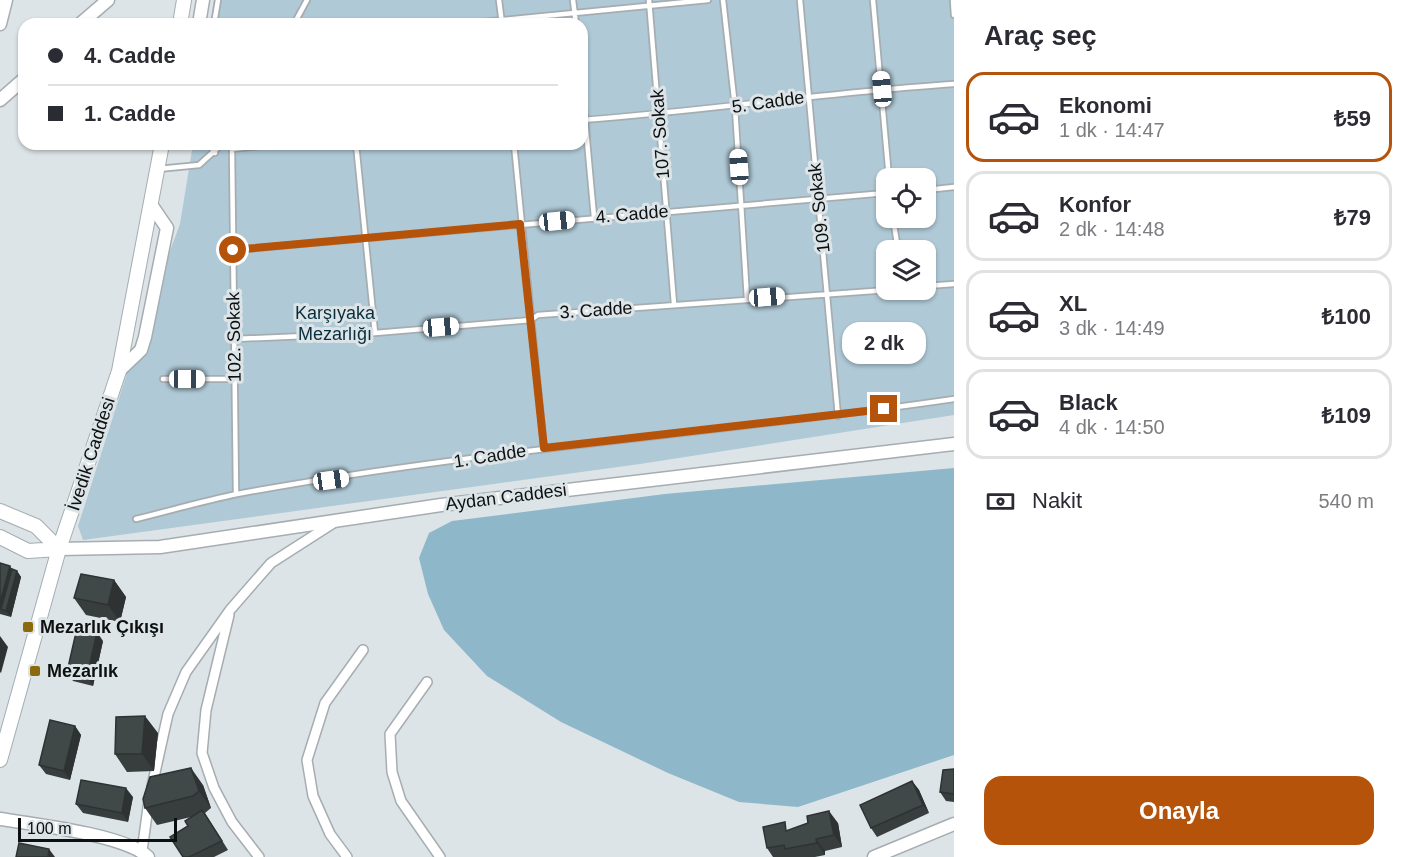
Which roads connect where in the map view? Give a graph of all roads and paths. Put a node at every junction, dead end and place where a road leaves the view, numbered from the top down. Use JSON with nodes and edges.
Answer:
{"nodes":[{"id":1,"x":6,"y":0,"type":"edge"},
{"id":2,"x":108,"y":0,"type":"edge"},
{"id":3,"x":184,"y":0,"type":"edge"},
{"id":4,"x":203,"y":0,"type":"edge"},
{"id":5,"x":218,"y":0,"type":"edge"},
{"id":6,"x":307,"y":0,"type":"edge"},
{"id":7,"x":499,"y":0,"type":"edge"},
{"id":8,"x":573,"y":0,"type":"edge"},
{"id":9,"x":708,"y":0,"type":"edge"},
{"id":10,"x":723,"y":0,"type":"edge"},
{"id":11,"x":800,"y":0,"type":"edge"},
{"id":12,"x":873,"y":0,"type":"edge"},
{"id":13,"x":953,"y":0,"type":"edge"},
{"id":14,"x":650,"y":3,"type":"edge"},
{"id":15,"x":574,"y":14,"type":"junction"},
{"id":16,"x":954,"y":15,"type":"edge"},
{"id":17,"x":87,"y":18,"type":"edge"},
{"id":18,"x":181,"y":18,"type":"edge"},
{"id":19,"x":200,"y":18,"type":"edge"},
{"id":20,"x":215,"y":18,"type":"edge"},
{"id":21,"x":297,"y":18,"type":"edge"},
{"id":22,"x":501,"y":18,"type":"edge"},
{"id":23,"x":538,"y":18,"type":"edge"},
{"id":24,"x":575,"y":18,"type":"edge"},
{"id":25,"x":0,"y":24,"type":"edge"},
{"id":26,"x":18,"y":84,"type":"edge"},
{"id":27,"x":954,"y":84,"type":"edge"},
{"id":28,"x":882,"y":89,"type":"junction"},
{"id":29,"x":809,"y":96,"type":"junction"},
{"id":30,"x":0,"y":100,"type":"edge"},
{"id":31,"x":735,"y":107,"type":"junction"},
{"id":32,"x":659,"y":114,"type":"junction"},
{"id":33,"x":588,"y":120,"type":"edge"},
{"id":34,"x":161,"y":150,"type":"edge"},
{"id":35,"x":213,"y":150,"type":"edge"},
{"id":36,"x":217,"y":150,"type":"edge"},
{"id":37,"x":230,"y":150,"type":"edge"},
{"id":38,"x":357,"y":150,"type":"edge"},
{"id":39,"x":514,"y":150,"type":"edge"},
{"id":40,"x":587,"y":150,"type":"edge"},
{"id":41,"x":215,"y":153,"type":"junction"},
{"id":42,"x":888,"y":168,"type":"edge"},
{"id":43,"x":158,"y":169,"type":"junction"},
{"id":44,"x":954,"y":187,"type":"edge"},
{"id":45,"x":936,"y":189,"type":"edge"},
{"id":46,"x":876,"y":194,"type":"edge"},
{"id":47,"x":817,"y":201,"type":"junction"},
{"id":48,"x":152,"y":206,"type":"junction"},
{"id":49,"x":742,"y":207,"type":"junction"},
{"id":50,"x":665,"y":211,"type":"junction"},
{"id":51,"x":594,"y":217,"type":"junction"},
{"id":52,"x":520,"y":224,"type":"junction"},
{"id":53,"x":366,"y":239,"type":"junction"},
{"id":54,"x":233,"y":250,"type":"junction"},
{"id":55,"x":954,"y":284,"type":"edge"},
{"id":56,"x":936,"y":285,"type":"edge"},
{"id":57,"x":876,"y":291,"type":"edge"},
{"id":58,"x":827,"y":293,"type":"junction"},
{"id":59,"x":747,"y":299,"type":"junction"},
{"id":60,"x":674,"y":304,"type":"junction"},
{"id":61,"x":531,"y":320,"type":"junction"},
{"id":62,"x":375,"y":333,"type":"junction"},
{"id":63,"x":234,"y":339,"type":"junction"},
{"id":64,"x":119,"y":371,"type":"junction"},
{"id":65,"x":163,"y":379,"type":"dead end"},
{"id":66,"x":235,"y":379,"type":"junction"},
{"id":67,"x":954,"y":399,"type":"edge"},
{"id":68,"x":838,"y":416,"type":"junction"},
{"id":69,"x":954,"y":444,"type":"edge"},
{"id":70,"x":544,"y":448,"type":"junction"},
{"id":71,"x":236,"y":494,"type":"junction"},
{"id":72,"x":0,"y":511,"type":"edge"},
{"id":73,"x":341,"y":518,"type":"junction"},
{"id":74,"x":136,"y":519,"type":"dead end"},
{"id":75,"x":0,"y":537,"type":"edge"},
{"id":76,"x":59,"y":549,"type":"junction"},
{"id":77,"x":230,"y":610,"type":"junction"},
{"id":78,"x":363,"y":650,"type":"dead end"},
{"id":79,"x":427,"y":682,"type":"dead end"},
{"id":80,"x":0,"y":760,"type":"edge"},
{"id":81,"x":0,"y":819,"type":"edge"},
{"id":82,"x":954,"y":824,"type":"edge"},
{"id":83,"x":145,"y":854,"type":"edge"},
{"id":84,"x":259,"y":857,"type":"edge"},
{"id":85,"x":347,"y":857,"type":"edge"},
{"id":86,"x":440,"y":857,"type":"edge"},
{"id":87,"x":874,"y":857,"type":"edge"}],
"edges":[{"from":1,"to":25,"type":"street"},
{"from":2,"to":17,"type":"street"},
{"from":3,"to":18,"type":"main road"},
{"from":4,"to":19,"type":"street"},
{"from":5,"to":20,"type":"lane"},
{"from":6,"to":21,"type":"lane"},
{"from":7,"to":22,"type":"lane"},
{"from":8,"to":15,"type":"lane"},
{"from":9,"to":14,"type":"lane"},
{"from":10,"to":31,"type":"lane"},
{"from":11,"to":29,"type":"lane","name":"109. Sokak"},
{"from":12,"to":28,"type":"lane"},
{"from":13,"to":16,"type":"lane"},
{"from":14,"to":15,"type":"lane"},
{"from":14,"to":32,"type":"lane","name":"107. Sokak"},
{"from":15,"to":23,"type":"lane"},
{"from":15,"to":24,"type":"lane"},
{"from":26,"to":30,"type":"street"},
{"from":27,"to":28,"type":"lane","name":"5. Cadde"},
{"from":28,"to":29,"type":"lane","name":"5. Cadde"},
{"from":28,"to":42,"type":"lane"},
{"from":29,"to":31,"type":"lane","name":"5. Cadde"},
{"from":29,"to":47,"type":"lane","name":"109. Sokak"},
{"from":31,"to":32,"type":"lane","name":"5. Cadde"},
{"from":31,"to":49,"type":"lane"},
{"from":32,"to":33,"type":"lane","name":"5. Cadde"},
{"from":32,"to":50,"type":"lane","name":"107. Sokak"},
{"from":34,"to":43,"type":"main road","name":"İvedik Caddesi"},
{"from":35,"to":41,"type":"lane"},
{"from":36,"to":41,"type":"lane"},
{"from":37,"to":54,"type":"lane","name":"102. Sokak"},
{"from":38,"to":53,"type":"lane"},
{"from":39,"to":52,"type":"lane"},
{"from":40,"to":51,"type":"lane"},
{"from":41,"to":43,"type":"lane"},
{"from":43,"to":48,"type":"main road","name":"İvedik Caddesi"},
{"from":44,"to":45,"type":"lane"},
{"from":46,"to":47,"type":"lane","name":"4. Cadde"},
{"from":47,"to":49,"type":"lane","name":"4. Cadde"},
{"from":47,"to":58,"type":"lane","name":"109. Sokak"},
{"from":48,"to":64,"type":"main road","name":"İvedik Caddesi"},
{"from":48,"to":64,"type":"street"},
{"from":49,"to":50,"type":"lane","name":"4. Cadde"},
{"from":49,"to":59,"type":"lane"},
{"from":50,"to":51,"type":"lane","name":"4. Cadde"},
{"from":50,"to":60,"type":"lane","name":"107. Sokak"},
{"from":51,"to":52,"type":"lane","name":"4. Cadde"},
{"from":52,"to":53,"type":"lane","name":"4. Cadde"},
{"from":52,"to":61,"type":"lane"},
{"from":53,"to":54,"type":"lane","name":"4. Cadde"},
{"from":53,"to":62,"type":"lane"},
{"from":54,"to":63,"type":"lane","name":"102. Sokak"},
{"from":55,"to":56,"type":"lane"},
{"from":57,"to":58,"type":"lane","name":"3. Cadde"},
{"from":58,"to":59,"type":"lane","name":"3. Cadde"},
{"from":58,"to":68,"type":"lane","name":"109. Sokak"},
{"from":59,"to":60,"type":"lane","name":"3. Cadde"},
{"from":60,"to":61,"type":"lane","name":"3. Cadde"},
{"from":61,"to":62,"type":"lane","name":"3. Cadde"},
{"from":61,"to":70,"type":"lane"},
{"from":62,"to":63,"type":"lane","name":"3. Cadde"},
{"from":63,"to":66,"type":"lane","name":"102. Sokak"},
{"from":64,"to":76,"type":"main road","name":"İvedik Caddesi"},
{"from":65,"to":66,"type":"lane"},
{"from":66,"to":71,"type":"lane","name":"102. Sokak"},
{"from":67,"to":68,"type":"lane","name":"1. Cadde"},
{"from":68,"to":70,"type":"lane","name":"1. Cadde"},
{"from":69,"to":73,"type":"street","name":"Aydan Caddesi"},
{"from":70,"to":71,"type":"lane","name":"1. Cadde"},
{"from":71,"to":74,"type":"lane","name":"1. Cadde"},
{"from":72,"to":76,"type":"main road"},
{"from":73,"to":76,"type":"street","name":"Aydan Caddesi"},
{"from":73,"to":77,"type":"street"},
{"from":75,"to":76,"type":"main road"},
{"from":76,"to":80,"type":"main road","name":"İvedik Caddesi"},
{"from":77,"to":83,"type":"street"},
{"from":77,"to":84,"type":"street"},
{"from":78,"to":85,"type":"street"},
{"from":79,"to":86,"type":"street"},
{"from":81,"to":83,"type":"street"},
{"from":82,"to":87,"type":"street"}]}
